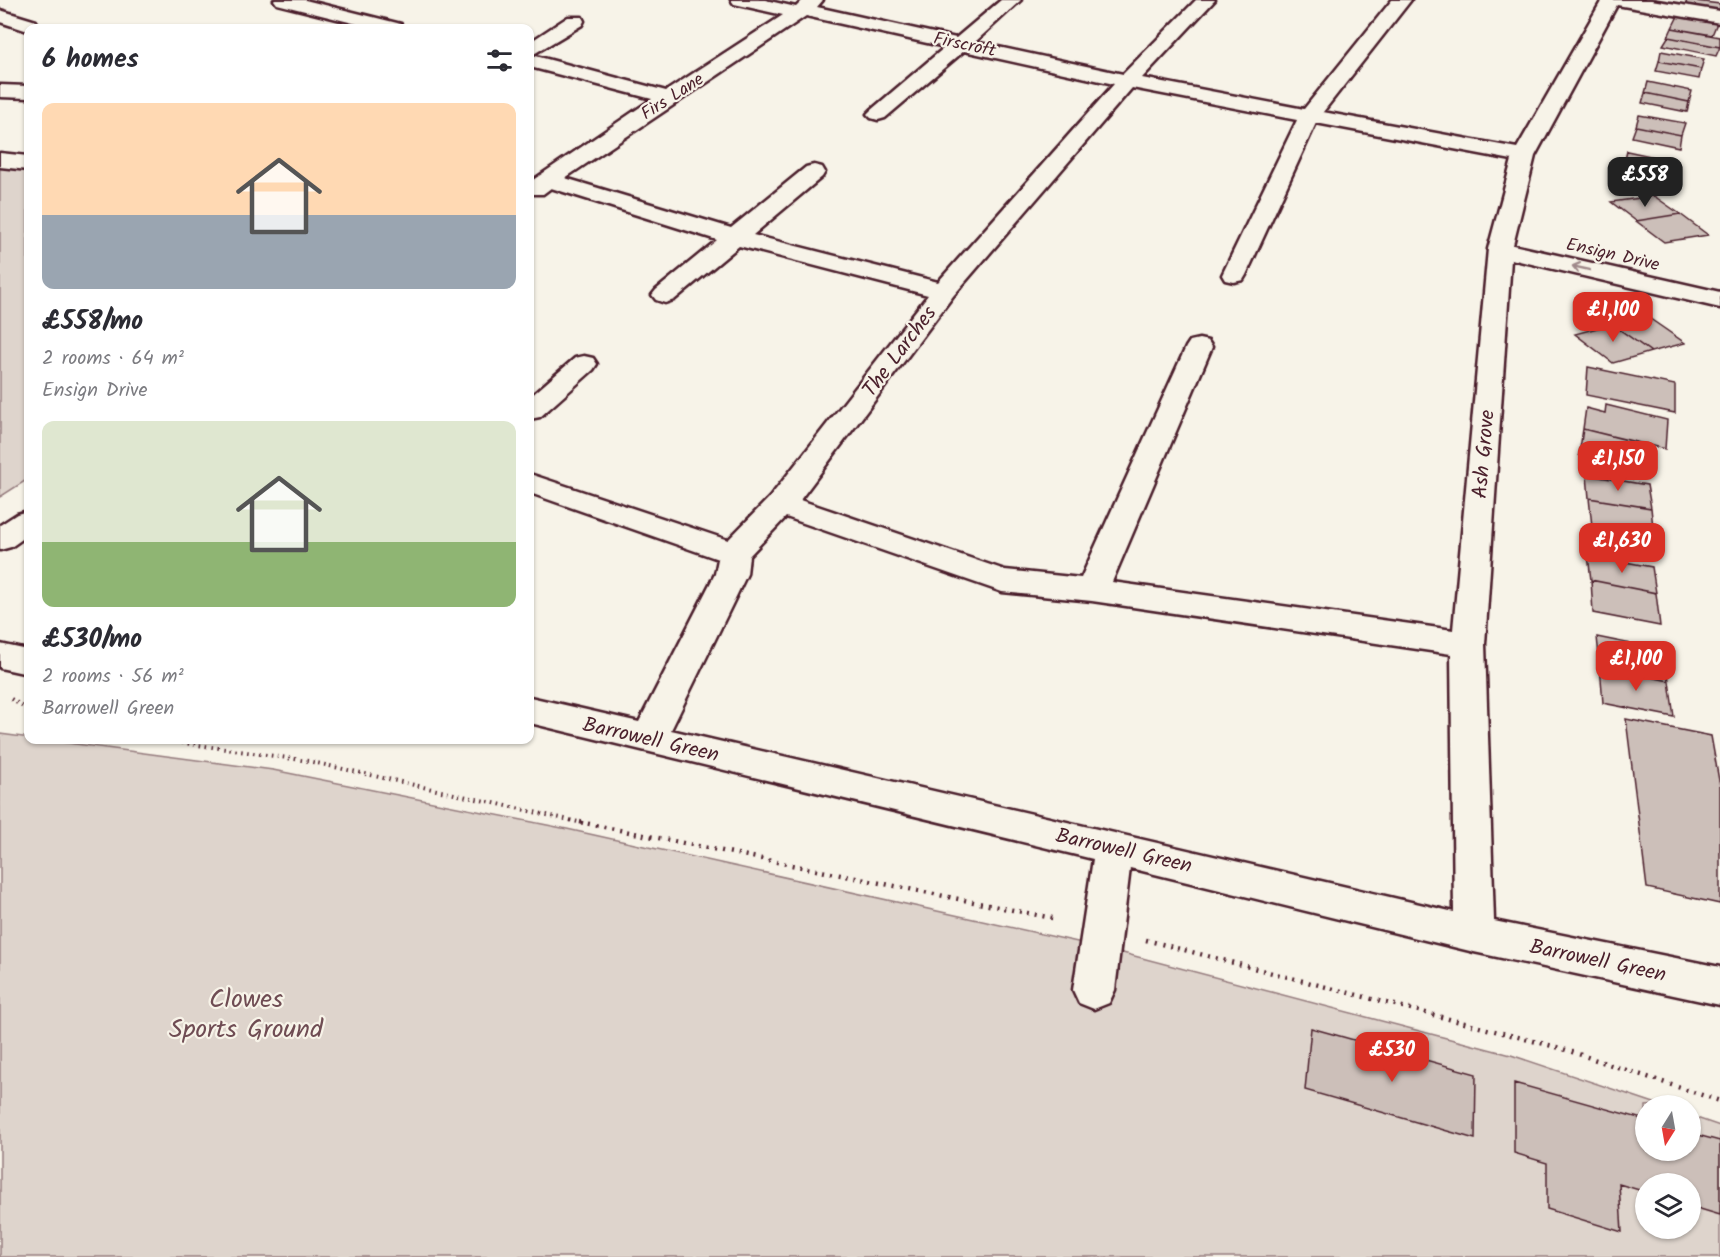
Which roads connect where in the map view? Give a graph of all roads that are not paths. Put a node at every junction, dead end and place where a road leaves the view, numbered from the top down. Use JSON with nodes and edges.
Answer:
{"nodes":[{"id":1,"x":283,"y":0,"type":"edge"},
{"id":2,"x":740,"y":0,"type":"edge"},
{"id":3,"x":1012,"y":0,"type":"edge"},
{"id":4,"x":1206,"y":0,"type":"edge"},
{"id":5,"x":1402,"y":0,"type":"edge"},
{"id":6,"x":1611,"y":0,"type":"edge"},
{"id":7,"x":1618,"y":0,"type":"edge"},
{"id":8,"x":806,"y":8,"type":"edge"},
{"id":9,"x":0,"y":16,"type":"edge"},
{"id":10,"x":1720,"y":17,"type":"edge"},
{"id":11,"x":575,"y":21,"type":"dead end"},
{"id":12,"x":26,"y":24,"type":"edge"},
{"id":13,"x":378,"y":24,"type":"edge"},
{"id":14,"x":960,"y":43,"type":"junction"},
{"id":15,"x":534,"y":47,"type":"edge"},
{"id":16,"x":534,"y":63,"type":"edge"},
{"id":17,"x":1126,"y":81,"type":"junction"},
{"id":18,"x":0,"y":91,"type":"edge"},
{"id":19,"x":24,"y":92,"type":"edge"},
{"id":20,"x":670,"y":98,"type":"junction"},
{"id":21,"x":878,"y":114,"type":"dead end"},
{"id":22,"x":1308,"y":116,"type":"junction"},
{"id":23,"x":1524,"y":156,"type":"junction"},
{"id":24,"x":0,"y":160,"type":"edge"},
{"id":25,"x":24,"y":163,"type":"edge"},
{"id":26,"x":814,"y":172,"type":"dead end"},
{"id":27,"x":538,"y":187,"type":"edge"},
{"id":28,"x":734,"y":237,"type":"junction"},
{"id":29,"x":1502,"y":239,"type":"junction"},
{"id":30,"x":1234,"y":275,"type":"dead end"},
{"id":31,"x":1720,"y":278,"type":"edge"},
{"id":32,"x":944,"y":291,"type":"junction"},
{"id":33,"x":665,"y":295,"type":"dead end"},
{"id":34,"x":1720,"y":300,"type":"edge"},
{"id":35,"x":1199,"y":347,"type":"dead end"},
{"id":36,"x":584,"y":364,"type":"dead end"},
{"id":37,"x":534,"y":408,"type":"edge"},
{"id":38,"x":534,"y":484,"type":"edge"},
{"id":39,"x":781,"y":504,"type":"junction"},
{"id":40,"x":24,"y":524,"type":"edge"},
{"id":41,"x":0,"y":540,"type":"edge"},
{"id":42,"x":734,"y":553,"type":"junction"},
{"id":43,"x":1092,"y":590,"type":"junction"},
{"id":44,"x":1468,"y":644,"type":"junction"},
{"id":45,"x":0,"y":656,"type":"edge"},
{"id":46,"x":24,"y":661,"type":"edge"},
{"id":47,"x":534,"y":711,"type":"edge"},
{"id":48,"x":649,"y":738,"type":"junction"},
{"id":49,"x":1114,"y":847,"type":"junction"},
{"id":50,"x":1474,"y":934,"type":"junction"},
{"id":51,"x":1720,"y":986,"type":"edge"},
{"id":52,"x":1094,"y":990,"type":"dead end"}],
"edges":[{"from":1,"to":13,"type":"street"},
{"from":2,"to":8,"type":"street","name":"Firscroft"},
{"from":3,"to":14,"type":"street"},
{"from":4,"to":17,"type":"street","name":"The Larches"},
{"from":5,"to":22,"type":"street"},
{"from":6,"to":23,"type":"street","name":"Ash Grove"},
{"from":7,"to":10,"type":"street"},
{"from":8,"to":14,"type":"street","name":"Firscroft"},
{"from":8,"to":20,"type":"street","name":"Firs Lane"},
{"from":9,"to":12,"type":"street"},
{"from":11,"to":15,"type":"street"},
{"from":14,"to":17,"type":"street","name":"Firscroft"},
{"from":14,"to":21,"type":"street"},
{"from":16,"to":20,"type":"street"},
{"from":17,"to":22,"type":"street","name":"Firscroft"},
{"from":17,"to":32,"type":"street","name":"The Larches"},
{"from":18,"to":19,"type":"street"},
{"from":20,"to":27,"type":"street","name":"Firs Lane"},
{"from":22,"to":23,"type":"street","name":"Firscroft"},
{"from":22,"to":30,"type":"street"},
{"from":23,"to":29,"type":"street","name":"Ash Grove"},
{"from":24,"to":25,"type":"street"},
{"from":26,"to":28,"type":"street"},
{"from":27,"to":28,"type":"street"},
{"from":28,"to":32,"type":"street"},
{"from":28,"to":33,"type":"street"},
{"from":29,"to":31,"type":"street","name":"Ensign Drive"},
{"from":34,"to":29,"type":"street","name":"Ensign Drive","one_way":true},
{"from":29,"to":44,"type":"street","name":"Ash Grove"},
{"from":32,"to":39,"type":"street","name":"The Larches"},
{"from":35,"to":43,"type":"street"},
{"from":36,"to":37,"type":"street"},
{"from":38,"to":42,"type":"street"},
{"from":39,"to":42,"type":"street","name":"The Larches"},
{"from":39,"to":43,"type":"street"},
{"from":40,"to":41,"type":"street"},
{"from":42,"to":48,"type":"street"},
{"from":43,"to":44,"type":"street"},
{"from":44,"to":50,"type":"street","name":"Ash Grove"},
{"from":45,"to":46,"type":"street"},
{"from":47,"to":48,"type":"street","name":"Barrowell Green"},
{"from":48,"to":49,"type":"street","name":"Barrowell Green"},
{"from":49,"to":50,"type":"street","name":"Barrowell Green"},
{"from":49,"to":52,"type":"street"},
{"from":50,"to":51,"type":"street","name":"Barrowell Green"}]}
